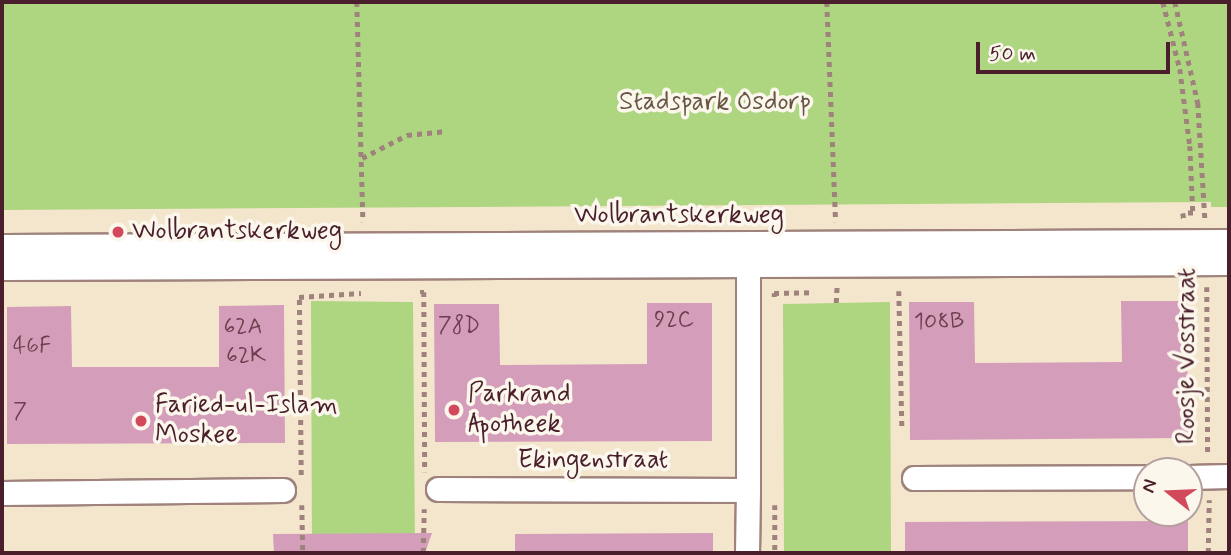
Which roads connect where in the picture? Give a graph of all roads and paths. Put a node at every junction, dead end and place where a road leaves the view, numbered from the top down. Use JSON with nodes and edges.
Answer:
{"nodes":[{"id":1,"x":357,"y":2,"type":"edge"},
{"id":2,"x":827,"y":2,"type":"edge"},
{"id":3,"x":1163,"y":2,"type":"edge"},
{"id":4,"x":1175,"y":2,"type":"edge"},
{"id":5,"x":447,"y":131,"type":"dead end"},
{"id":6,"x":362,"y":158,"type":"junction"},
{"id":7,"x":1205,"y":218,"type":"dead end"},
{"id":8,"x":1184,"y":240,"type":"junction"},
{"id":9,"x":1229,"y":241,"type":"edge"},
{"id":10,"x":2,"y":246,"type":"edge"},
{"id":11,"x":363,"y":255,"type":"junction"},
{"id":12,"x":748,"y":255,"type":"junction"},
{"id":13,"x":837,"y":255,"type":"junction"},
{"id":14,"x":1218,"y":263,"type":"edge"},
{"id":15,"x":2,"y":268,"type":"edge"},
{"id":16,"x":837,"y":291,"type":"junction"},
{"id":17,"x":850,"y":291,"type":"dead end"},
{"id":18,"x":889,"y":291,"type":"dead end"},
{"id":19,"x":412,"y":292,"type":"dead end"},
{"id":20,"x":836,"y":303,"type":"dead end"},
{"id":21,"x":774,"y":306,"type":"dead end"},
{"id":22,"x":902,"y":428,"type":"dead end"},
{"id":23,"x":1133,"y":477,"type":"edge"},
{"id":24,"x":1209,"y":477,"type":"edge"},
{"id":25,"x":914,"y":478,"type":"dead end"},
{"id":26,"x":429,"y":488,"type":"junction"},
{"id":27,"x":748,"y":490,"type":"junction"},
{"id":28,"x":2,"y":493,"type":"edge"},
{"id":29,"x":295,"y":493,"type":"junction"},
{"id":30,"x":775,"y":498,"type":"dead end"},
{"id":31,"x":303,"y":553,"type":"edge"},
{"id":32,"x":423,"y":553,"type":"edge"},
{"id":33,"x":747,"y":553,"type":"edge"},
{"id":34,"x":775,"y":553,"type":"edge"},
{"id":35,"x":1208,"y":553,"type":"edge"}],
"edges":[{"from":1,"to":6,"type":"path"},
{"from":2,"to":13,"type":"path"},
{"from":3,"to":8,"type":"path"},
{"from":4,"to":7,"type":"path"},
{"from":5,"to":6,"type":"path"},
{"from":6,"to":11,"type":"path"},
{"from":8,"to":9,"type":"street","name":"Wolbrantskerkweg"},
{"from":8,"to":13,"type":"street","name":"Wolbrantskerkweg"},
{"from":10,"to":11,"type":"street","name":"Wolbrantskerkweg"},
{"from":11,"to":12,"type":"street","name":"Wolbrantskerkweg"},
{"from":11,"to":15,"type":"street","name":"Wolbrantskerkweg"},
{"from":11,"to":29,"type":"path"},
{"from":12,"to":13,"type":"street","name":"Wolbrantskerkweg"},
{"from":12,"to":27,"type":"street"},
{"from":13,"to":14,"type":"street","name":"Wolbrantskerkweg"},
{"from":13,"to":16,"type":"path"},
{"from":14,"to":24,"type":"path","name":"Roosje Vosstraat"},
{"from":16,"to":17,"type":"path"},
{"from":16,"to":20,"type":"path"},
{"from":16,"to":21,"type":"path"},
{"from":18,"to":22,"type":"path"},
{"from":19,"to":26,"type":"path"},
{"from":23,"to":25,"type":"street"},
{"from":24,"to":35,"type":"path","name":"Roosje Vosstraat"},
{"from":26,"to":27,"type":"street","name":"Ekingenstraat"},
{"from":26,"to":32,"type":"path"},
{"from":27,"to":33,"type":"street"},
{"from":28,"to":29,"type":"street"},
{"from":29,"to":31,"type":"path"},
{"from":30,"to":34,"type":"path"}]}
